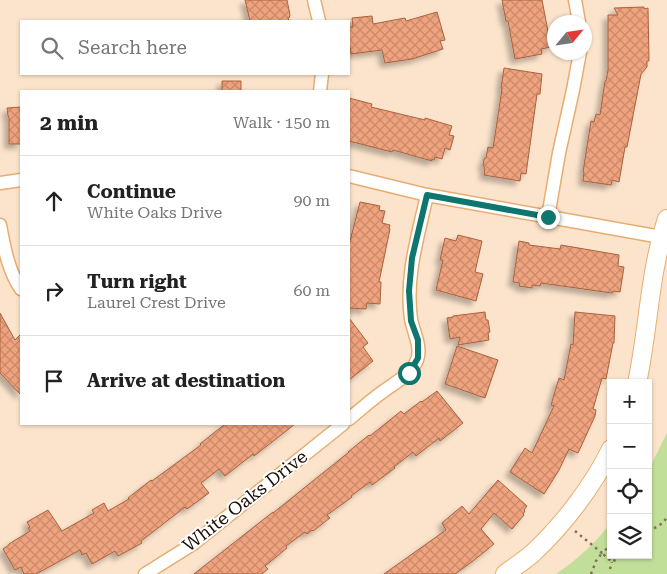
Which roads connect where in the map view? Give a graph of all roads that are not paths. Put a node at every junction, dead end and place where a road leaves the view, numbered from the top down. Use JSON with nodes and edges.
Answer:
{"nodes":[{"id":1,"x":316,"y":0,"type":"edge"},
{"id":2,"x":575,"y":0,"type":"edge"},
{"id":3,"x":578,"y":15,"type":"edge"},
{"id":4,"x":319,"y":20,"type":"edge"},
{"id":5,"x":579,"y":60,"type":"edge"},
{"id":6,"x":322,"y":75,"type":"edge"},
{"id":7,"x":320,"y":90,"type":"edge"},
{"id":8,"x":350,"y":176,"type":"edge"},
{"id":9,"x":20,"y":180,"type":"edge"},
{"id":10,"x":0,"y":183,"type":"edge"},
{"id":11,"x":427,"y":195,"type":"junction"},
{"id":12,"x":548,"y":217,"type":"junction"},
{"id":13,"x":667,"y":219,"type":"edge"},
{"id":14,"x":0,"y":225,"type":"edge"},
{"id":15,"x":661,"y":237,"type":"junction"},
{"id":16,"x":20,"y":287,"type":"edge"},
{"id":17,"x":639,"y":379,"type":"edge"},
{"id":18,"x":350,"y":418,"type":"edge"},
{"id":19,"x":342,"y":425,"type":"edge"},
{"id":20,"x":607,"y":456,"type":"edge"},
{"id":21,"x":145,"y":574,"type":"edge"},
{"id":22,"x":505,"y":574,"type":"edge"}],
"edges":[{"from":1,"to":4,"type":"street"},
{"from":2,"to":3,"type":"street"},
{"from":5,"to":12,"type":"street"},
{"from":6,"to":7,"type":"street"},
{"from":8,"to":11,"type":"street"},
{"from":9,"to":10,"type":"street"},
{"from":11,"to":12,"type":"street"},
{"from":11,"to":18,"type":"street"},
{"from":12,"to":15,"type":"street"},
{"from":13,"to":15,"type":"street"},
{"from":14,"to":16,"type":"street"},
{"from":15,"to":17,"type":"street"},
{"from":19,"to":21,"type":"street","name":"White Oaks Drive"},
{"from":20,"to":22,"type":"street"}]}
